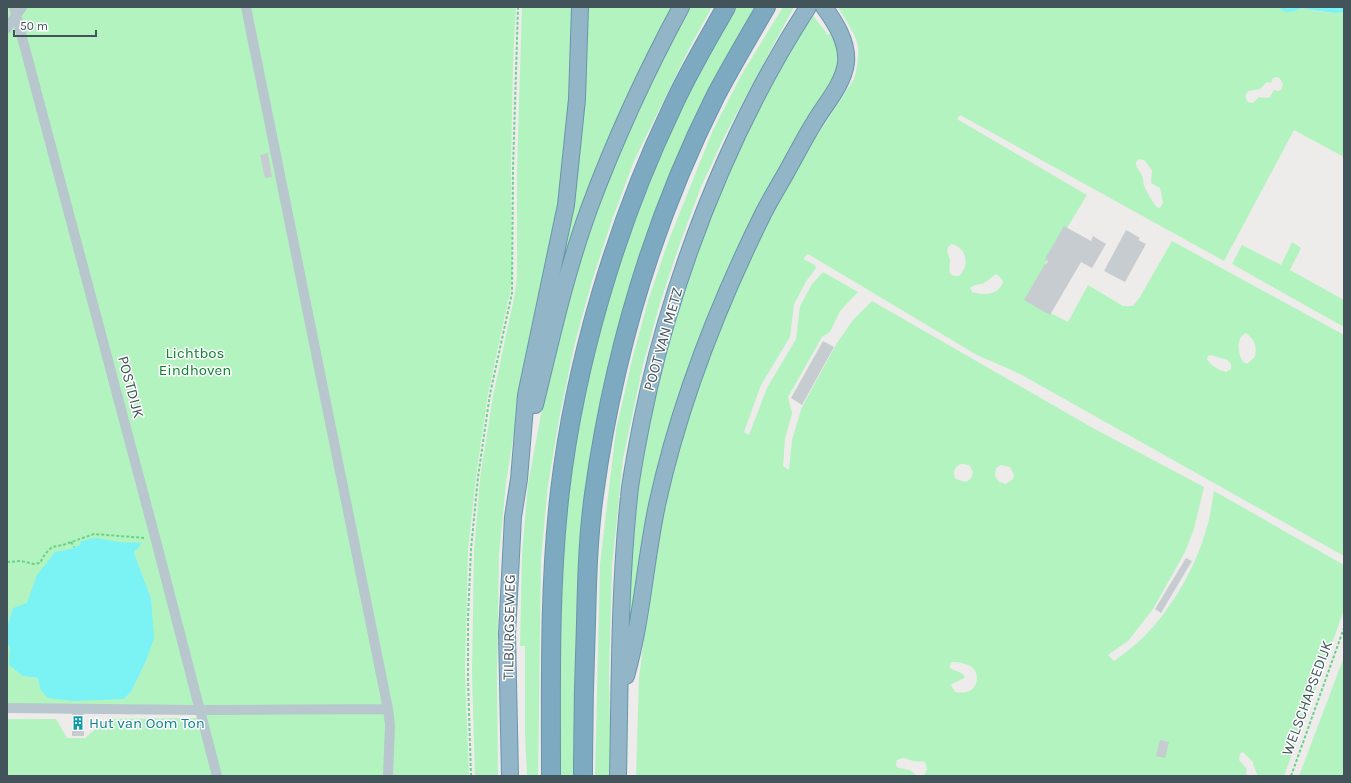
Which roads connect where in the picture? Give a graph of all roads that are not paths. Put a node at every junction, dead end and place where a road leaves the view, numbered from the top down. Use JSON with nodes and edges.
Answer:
{"nodes":[{"id":1,"x":246,"y":7,"type":"edge"},
{"id":2,"x":580,"y":7,"type":"edge"},
{"id":3,"x":681,"y":7,"type":"edge"},
{"id":4,"x":726,"y":7,"type":"edge"},
{"id":5,"x":766,"y":7,"type":"edge"},
{"id":6,"x":808,"y":7,"type":"edge"},
{"id":7,"x":824,"y":7,"type":"edge"},
{"id":8,"x":17,"y":10,"type":"edge"},
{"id":9,"x":7,"y":28,"type":"edge"},
{"id":10,"x":518,"y":479,"type":"junction"},
{"id":11,"x":620,"y":698,"type":"junction"},
{"id":12,"x":7,"y":708,"type":"edge"},
{"id":13,"x":388,"y":709,"type":"junction"},
{"id":14,"x":199,"y":710,"type":"junction"},
{"id":15,"x":217,"y":776,"type":"edge"},
{"id":16,"x":388,"y":776,"type":"edge"},
{"id":17,"x":510,"y":776,"type":"edge"},
{"id":18,"x":552,"y":776,"type":"edge"},
{"id":19,"x":583,"y":776,"type":"edge"},
{"id":20,"x":618,"y":776,"type":"edge"}],
"edges":[{"from":1,"to":13,"type":"street"},
{"from":2,"to":10,"type":"highway"},
{"from":3,"to":10,"type":"highway"},
{"from":4,"to":18,"type":"highway"},
{"from":5,"to":19,"type":"highway"},
{"from":6,"to":11,"type":"highway","name":"POOT VAN METZ"},
{"from":7,"to":11,"type":"highway"},
{"from":8,"to":9,"type":"street"},
{"from":8,"to":14,"type":"street","name":"POSTDIJK"},
{"from":10,"to":17,"type":"highway","name":"TILBURGSEWEG"},
{"from":11,"to":20,"type":"highway"},
{"from":12,"to":14,"type":"street"},
{"from":13,"to":14,"type":"street"},
{"from":13,"to":16,"type":"street"},
{"from":14,"to":15,"type":"street","name":"POSTDIJK"}]}
